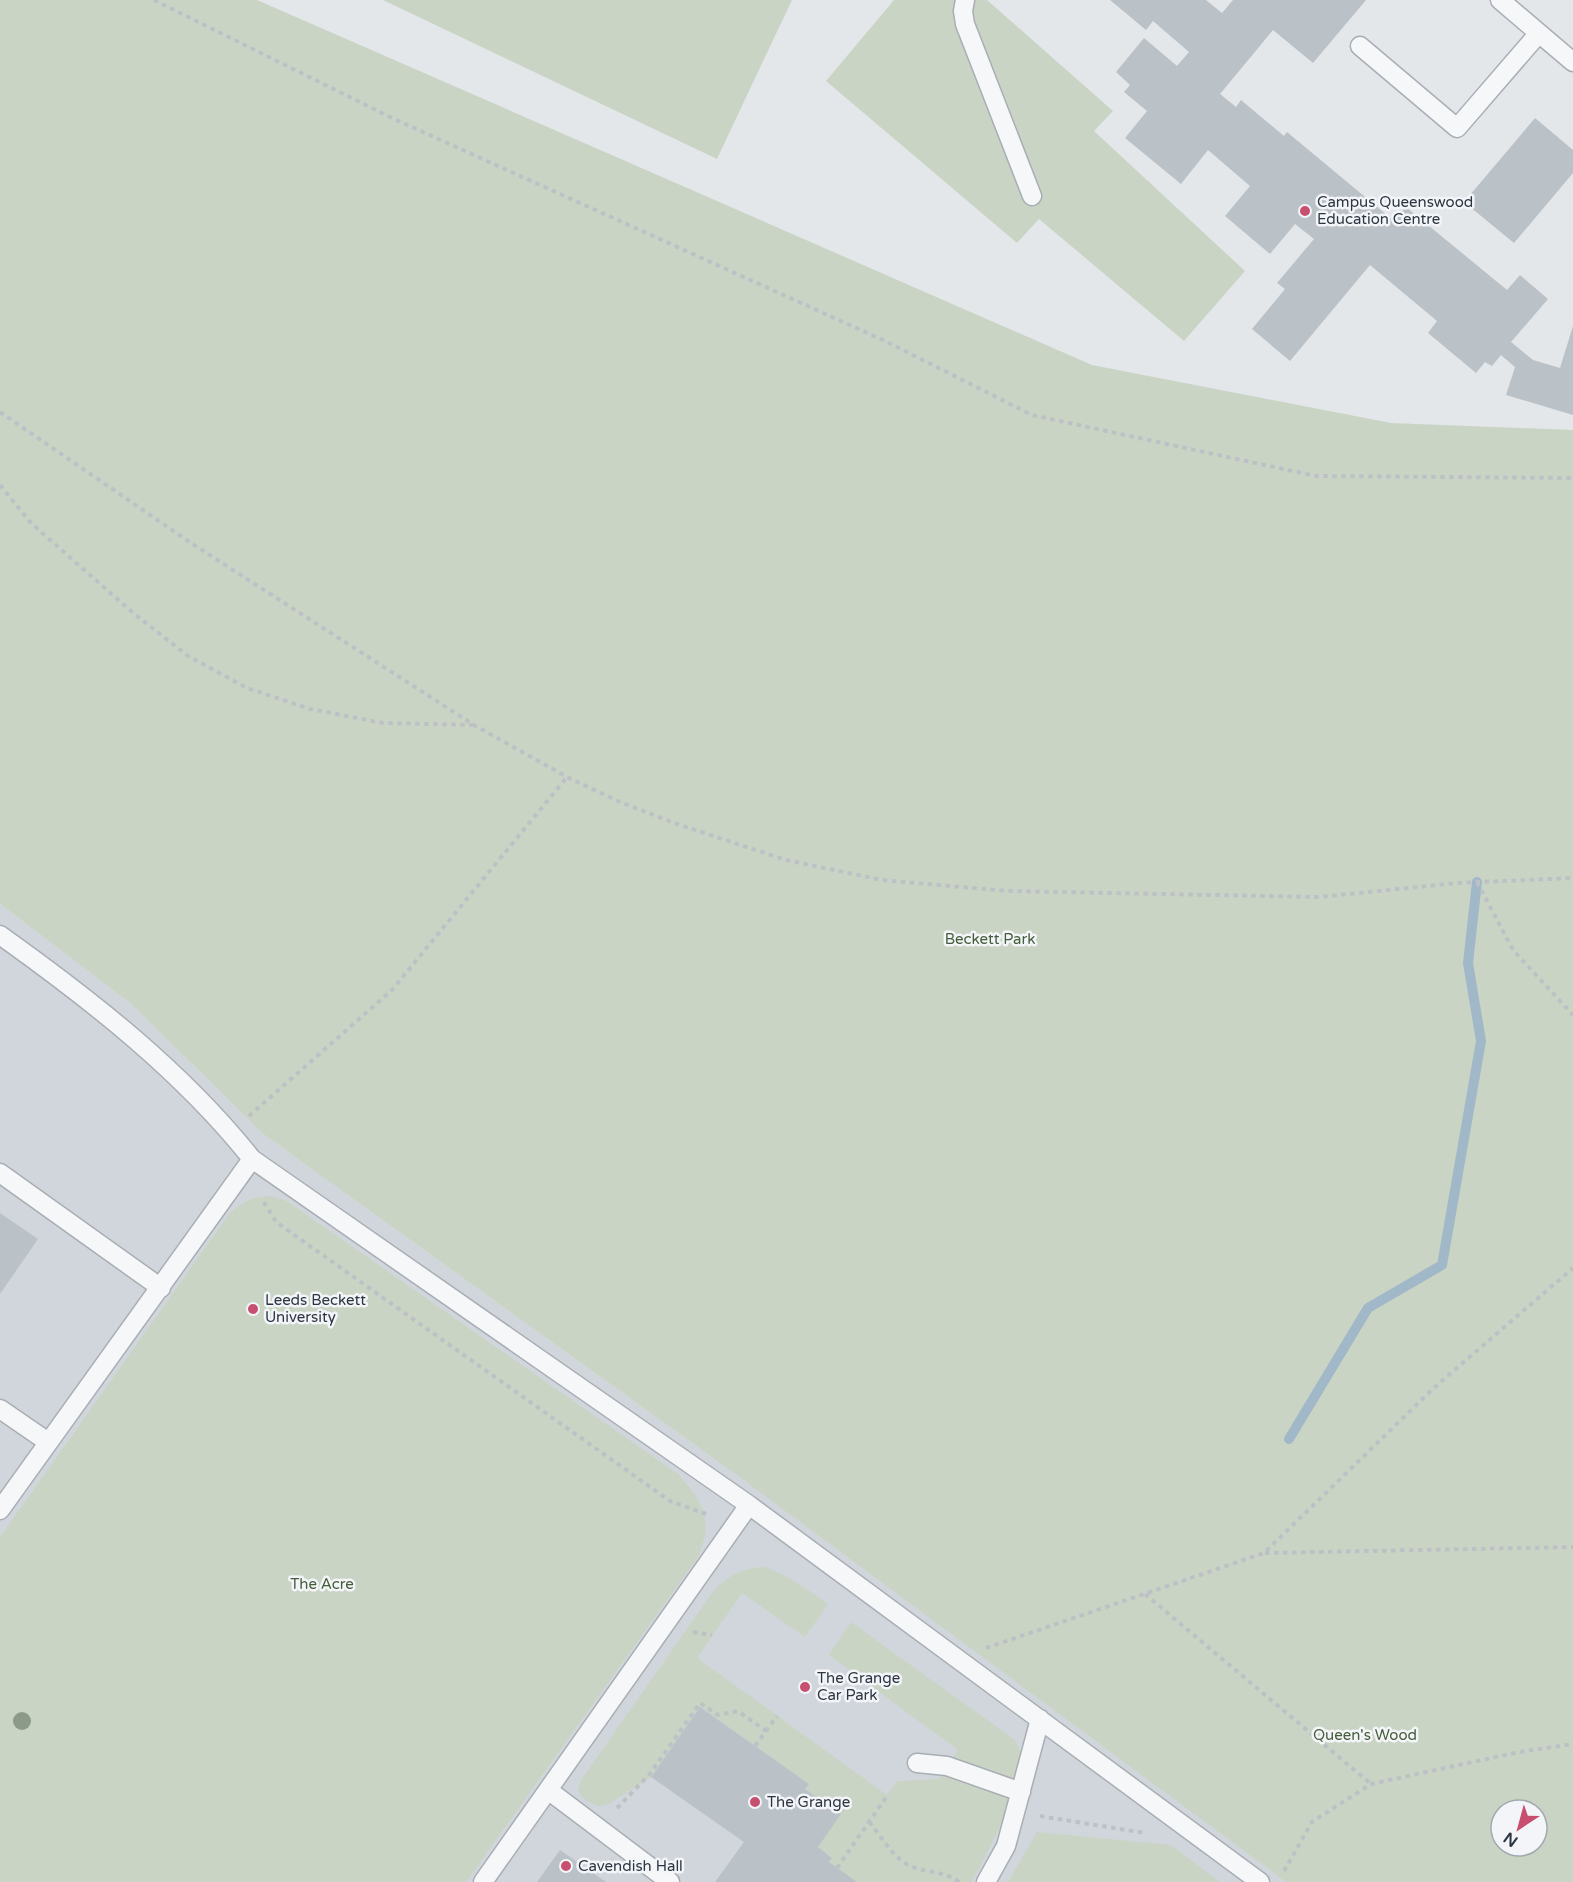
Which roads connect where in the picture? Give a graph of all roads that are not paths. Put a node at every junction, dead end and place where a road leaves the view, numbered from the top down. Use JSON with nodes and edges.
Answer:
{"nodes":[{"id":1,"x":965,"y":0,"type":"edge"},
{"id":2,"x":1500,"y":0,"type":"edge"},
{"id":3,"x":1539,"y":33,"type":"junction"},
{"id":4,"x":1360,"y":46,"type":"dead end"},
{"id":5,"x":1573,"y":62,"type":"edge"},
{"id":6,"x":1032,"y":196,"type":"dead end"},
{"id":7,"x":0,"y":935,"type":"edge"},
{"id":8,"x":248,"y":1164,"type":"junction"},
{"id":9,"x":0,"y":1173,"type":"edge"},
{"id":10,"x":161,"y":1288,"type":"junction"},
{"id":11,"x":0,"y":1409,"type":"edge"},
{"id":12,"x":48,"y":1442,"type":"junction"},
{"id":13,"x":749,"y":1505,"type":"junction"},
{"id":14,"x":0,"y":1510,"type":"edge"},
{"id":15,"x":1040,"y":1719,"type":"junction"},
{"id":16,"x":917,"y":1763,"type":"dead end"},
{"id":17,"x":548,"y":1790,"type":"junction"},
{"id":18,"x":1022,"y":1792,"type":"junction"},
{"id":19,"x":483,"y":1882,"type":"edge"},
{"id":20,"x":670,"y":1882,"type":"edge"},
{"id":21,"x":986,"y":1882,"type":"edge"},
{"id":22,"x":1260,"y":1882,"type":"edge"}],
"edges":[{"from":1,"to":6,"type":"lane"},
{"from":2,"to":3,"type":"lane"},
{"from":3,"to":4,"type":"lane"},
{"from":3,"to":5,"type":"lane"},
{"from":7,"to":8,"type":"lane"},
{"from":8,"to":10,"type":"lane"},
{"from":8,"to":13,"type":"lane"},
{"from":9,"to":10,"type":"lane"},
{"from":10,"to":12,"type":"lane"},
{"from":11,"to":12,"type":"lane"},
{"from":12,"to":14,"type":"lane"},
{"from":13,"to":15,"type":"lane"},
{"from":13,"to":17,"type":"lane"},
{"from":15,"to":18,"type":"lane"},
{"from":15,"to":22,"type":"lane"},
{"from":16,"to":18,"type":"lane"},
{"from":17,"to":19,"type":"lane"},
{"from":17,"to":20,"type":"lane"},
{"from":18,"to":21,"type":"lane"}]}
